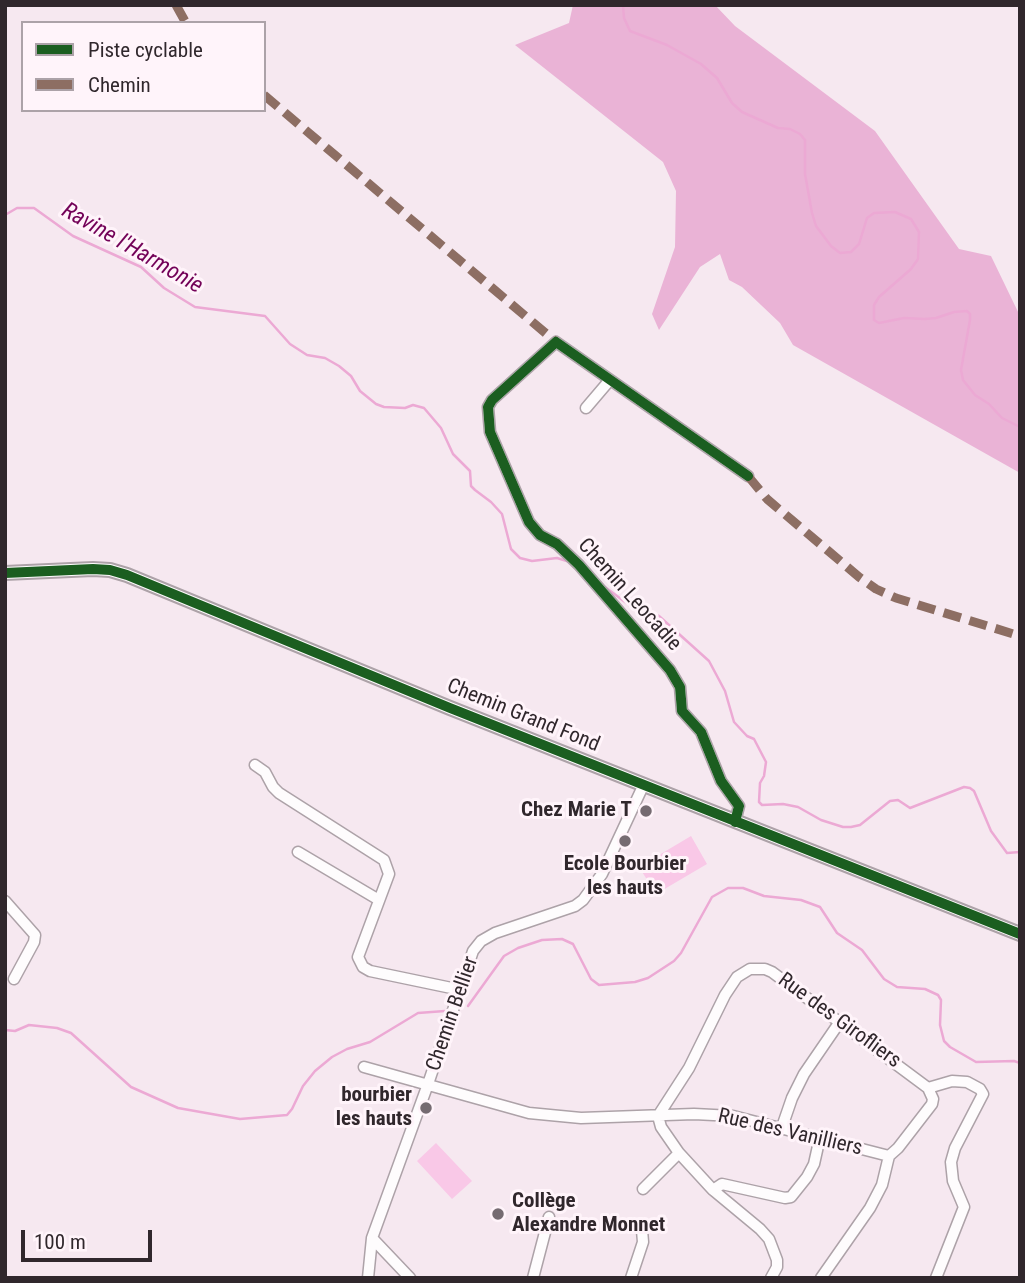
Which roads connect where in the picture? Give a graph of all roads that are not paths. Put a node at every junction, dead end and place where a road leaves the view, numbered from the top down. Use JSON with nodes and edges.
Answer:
{"nodes":[{"id":1,"x":609,"y":381,"type":"junction"},
{"id":2,"x":586,"y":408,"type":"dead end"},
{"id":3,"x":748,"y":476,"type":"dead end"},
{"id":4,"x":5,"y":573,"type":"edge"},
{"id":5,"x":255,"y":765,"type":"dead end"},
{"id":6,"x":644,"y":785,"type":"junction"},
{"id":7,"x":735,"y":822,"type":"junction"},
{"id":8,"x":298,"y":852,"type":"dead end"},
{"id":9,"x":379,"y":900,"type":"junction"},
{"id":10,"x":5,"y":901,"type":"edge"},
{"id":11,"x":1020,"y":934,"type":"edge"},
{"id":12,"x":14,"y":979,"type":"dead end"},
{"id":13,"x":461,"y":990,"type":"junction"},
{"id":14,"x":839,"y":1023,"type":"junction"},
{"id":15,"x":364,"y":1067,"type":"dead end"},
{"id":16,"x":428,"y":1084,"type":"junction"},
{"id":17,"x":928,"y":1088,"type":"junction"},
{"id":18,"x":658,"y":1116,"type":"junction"},
{"id":19,"x":782,"y":1127,"type":"junction"},
{"id":20,"x":820,"y":1137,"type":"junction"},
{"id":21,"x":679,"y":1153,"type":"junction"},
{"id":22,"x":889,"y":1156,"type":"junction"},
{"id":23,"x":643,"y":1189,"type":"dead end"},
{"id":24,"x":713,"y":1190,"type":"junction"},
{"id":25,"x":550,"y":1217,"type":"dead end"},
{"id":26,"x":642,"y":1230,"type":"dead end"},
{"id":27,"x":372,"y":1238,"type":"junction"},
{"id":28,"x":368,"y":1278,"type":"edge"},
{"id":29,"x":410,"y":1278,"type":"edge"},
{"id":30,"x":533,"y":1278,"type":"edge"},
{"id":31,"x":631,"y":1278,"type":"edge"},
{"id":32,"x":771,"y":1278,"type":"edge"},
{"id":33,"x":821,"y":1278,"type":"edge"},
{"id":34,"x":936,"y":1278,"type":"edge"}],
"edges":[{"from":1,"to":2,"type":"street"},
{"from":1,"to":3,"type":"street"},
{"from":1,"to":7,"type":"street","name":"Chemin Leocadie"},
{"from":4,"to":6,"type":"street","name":"Chemin Grand Fond"},
{"from":5,"to":9,"type":"street"},
{"from":6,"to":7,"type":"street","name":"Chemin Grand Fond"},
{"from":6,"to":13,"type":"street","name":"Chemin Bellier"},
{"from":7,"to":11,"type":"street","name":"Chemin Grand Fond"},
{"from":8,"to":9,"type":"street"},
{"from":9,"to":13,"type":"street"},
{"from":10,"to":12,"type":"street"},
{"from":13,"to":16,"type":"street","name":"Chemin Bellier"},
{"from":14,"to":17,"type":"street","name":"Rue des Girofliers"},
{"from":14,"to":18,"type":"street","name":"Rue des Girofliers"},
{"from":14,"to":19,"type":"street"},
{"from":15,"to":16,"type":"street","name":"Rue des Vanilliers"},
{"from":16,"to":18,"type":"street","name":"Rue des Vanilliers"},
{"from":16,"to":27,"type":"street","name":"Chemin Bellier"},
{"from":17,"to":22,"type":"street"},
{"from":17,"to":34,"type":"street"},
{"from":18,"to":19,"type":"street","name":"Rue des Vanilliers"},
{"from":18,"to":21,"type":"street"},
{"from":19,"to":20,"type":"street","name":"Rue des Vanilliers"},
{"from":20,"to":22,"type":"street","name":"Rue des Vanilliers"},
{"from":20,"to":24,"type":"street"},
{"from":21,"to":23,"type":"street"},
{"from":21,"to":24,"type":"street"},
{"from":22,"to":33,"type":"street","name":"Rue des Vanilliers"},
{"from":24,"to":32,"type":"street"},
{"from":25,"to":30,"type":"street"},
{"from":26,"to":31,"type":"street"},
{"from":27,"to":28,"type":"street","name":"Chemin Bellier"},
{"from":27,"to":29,"type":"street"}]}
